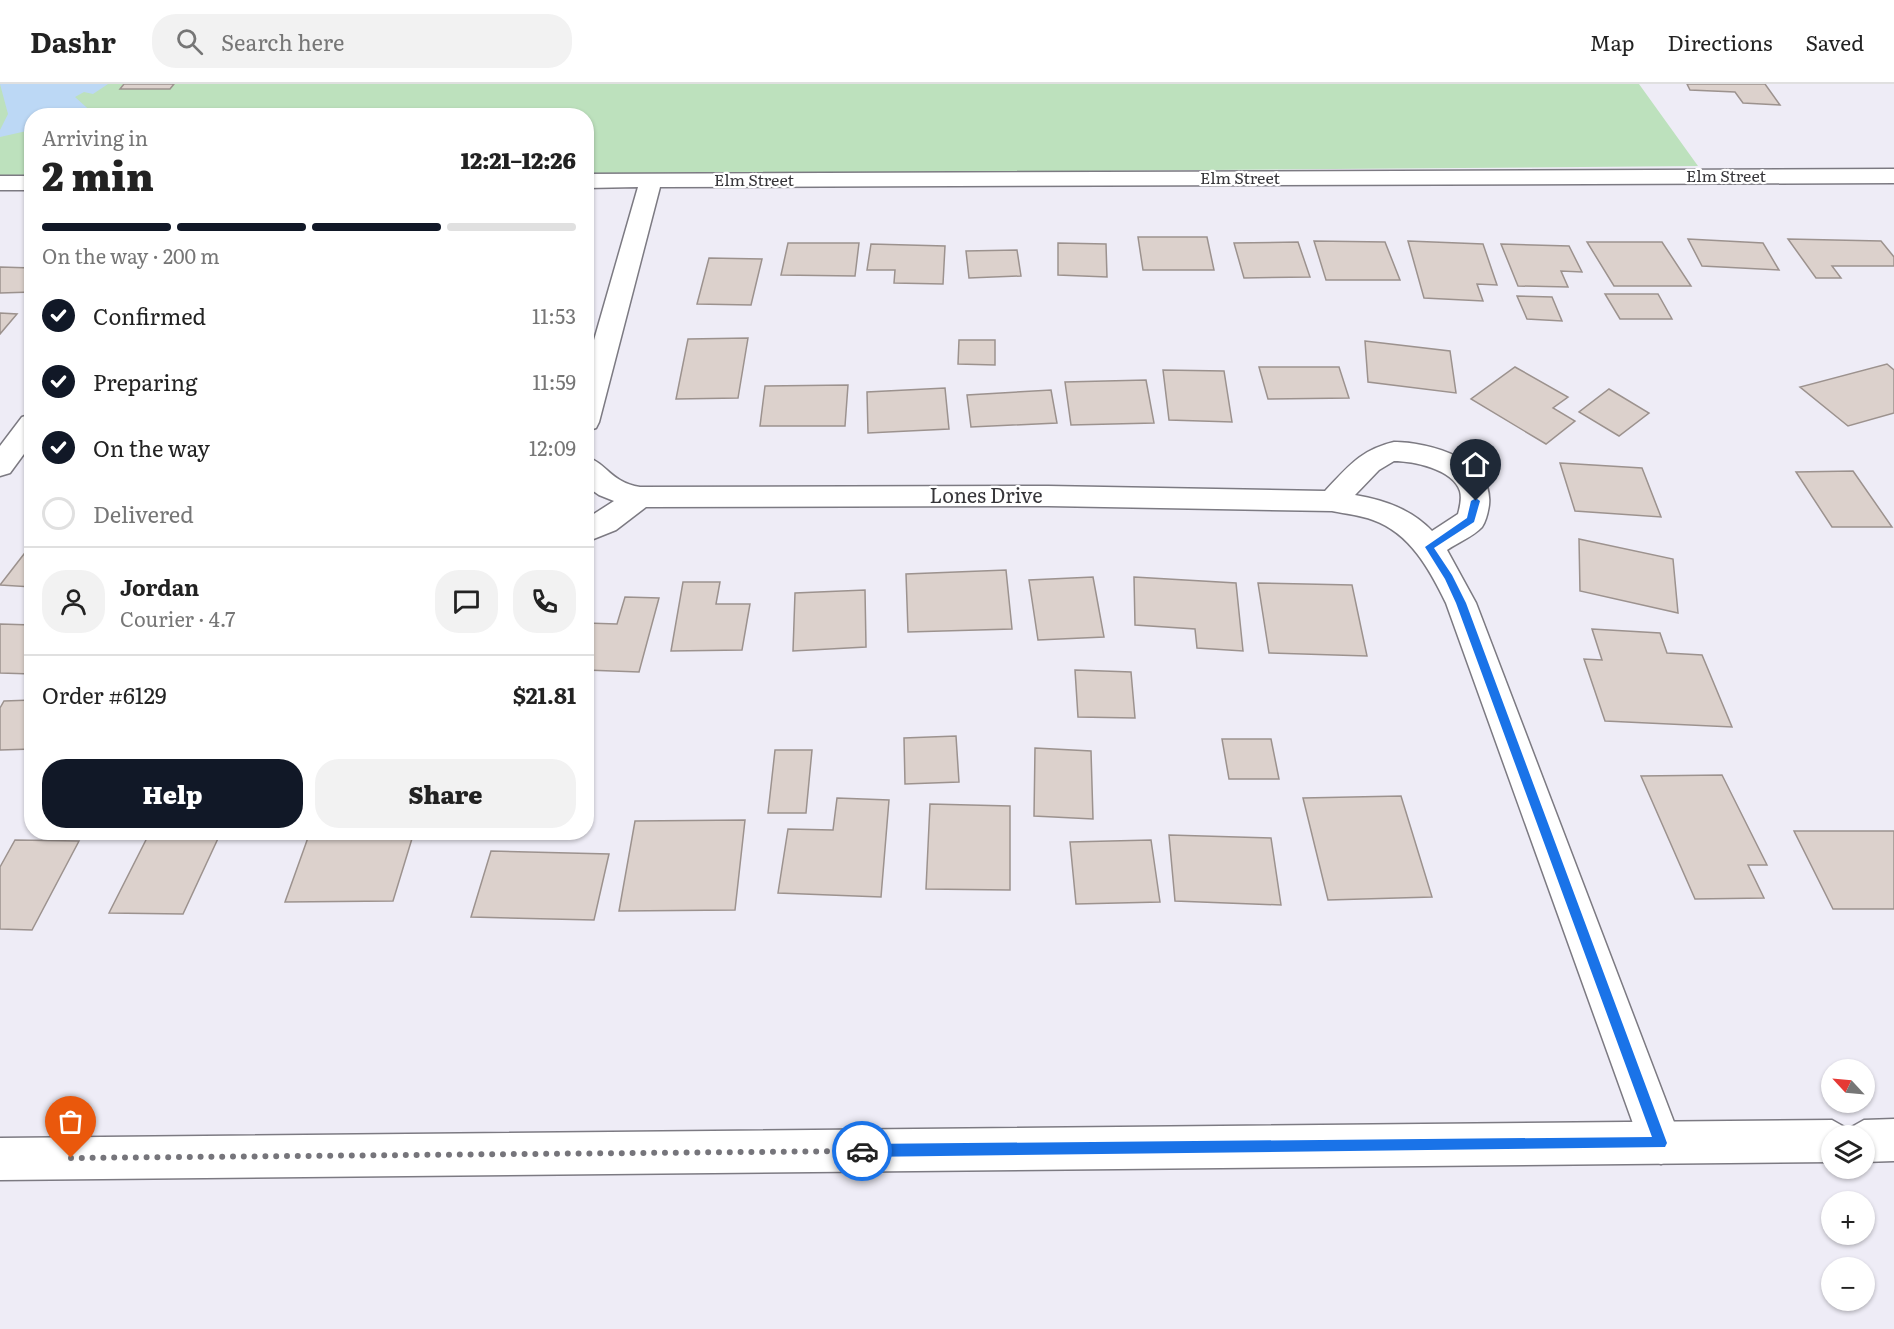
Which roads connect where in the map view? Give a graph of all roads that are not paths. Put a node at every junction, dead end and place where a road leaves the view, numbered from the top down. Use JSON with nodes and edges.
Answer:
{"nodes":[{"id":1,"x":1894,"y":176,"type":"edge"},
{"id":2,"x":594,"y":181,"type":"edge"},
{"id":3,"x":651,"y":181,"type":"junction"},
{"id":4,"x":0,"y":183,"type":"edge"},
{"id":5,"x":24,"y":183,"type":"edge"},
{"id":6,"x":594,"y":388,"type":"edge"},
{"id":7,"x":24,"y":434,"type":"edge"},
{"id":8,"x":0,"y":466,"type":"edge"},
{"id":9,"x":594,"y":476,"type":"edge"},
{"id":10,"x":640,"y":497,"type":"junction"},
{"id":11,"x":1332,"y":501,"type":"junction"},
{"id":12,"x":594,"y":527,"type":"edge"},
{"id":13,"x":1429,"y":547,"type":"junction"},
{"id":14,"x":1894,"y":1140,"type":"edge"},
{"id":15,"x":1821,"y":1141,"type":"edge"},
{"id":16,"x":1875,"y":1141,"type":"edge"},
{"id":17,"x":1661,"y":1143,"type":"junction"},
{"id":18,"x":0,"y":1159,"type":"edge"}],
"edges":[{"from":1,"to":3,"type":"street","name":"Elm Street"},
{"from":2,"to":3,"type":"street","name":"Elm Street"},
{"from":3,"to":6,"type":"street"},
{"from":4,"to":5,"type":"street"},
{"from":7,"to":8,"type":"street"},
{"from":9,"to":10,"type":"street","name":"Lones Drive"},
{"from":10,"to":11,"type":"street","name":"Lones Drive"},
{"from":10,"to":12,"type":"street"},
{"from":11,"to":13,"type":"street","name":"Lones Drive"},
{"from":11,"to":13,"type":"street"},
{"from":13,"to":17,"type":"street","name":"Lones Drive"},
{"from":14,"to":16,"type":"street"},
{"from":15,"to":17,"type":"street"},
{"from":17,"to":18,"type":"street"}]}
